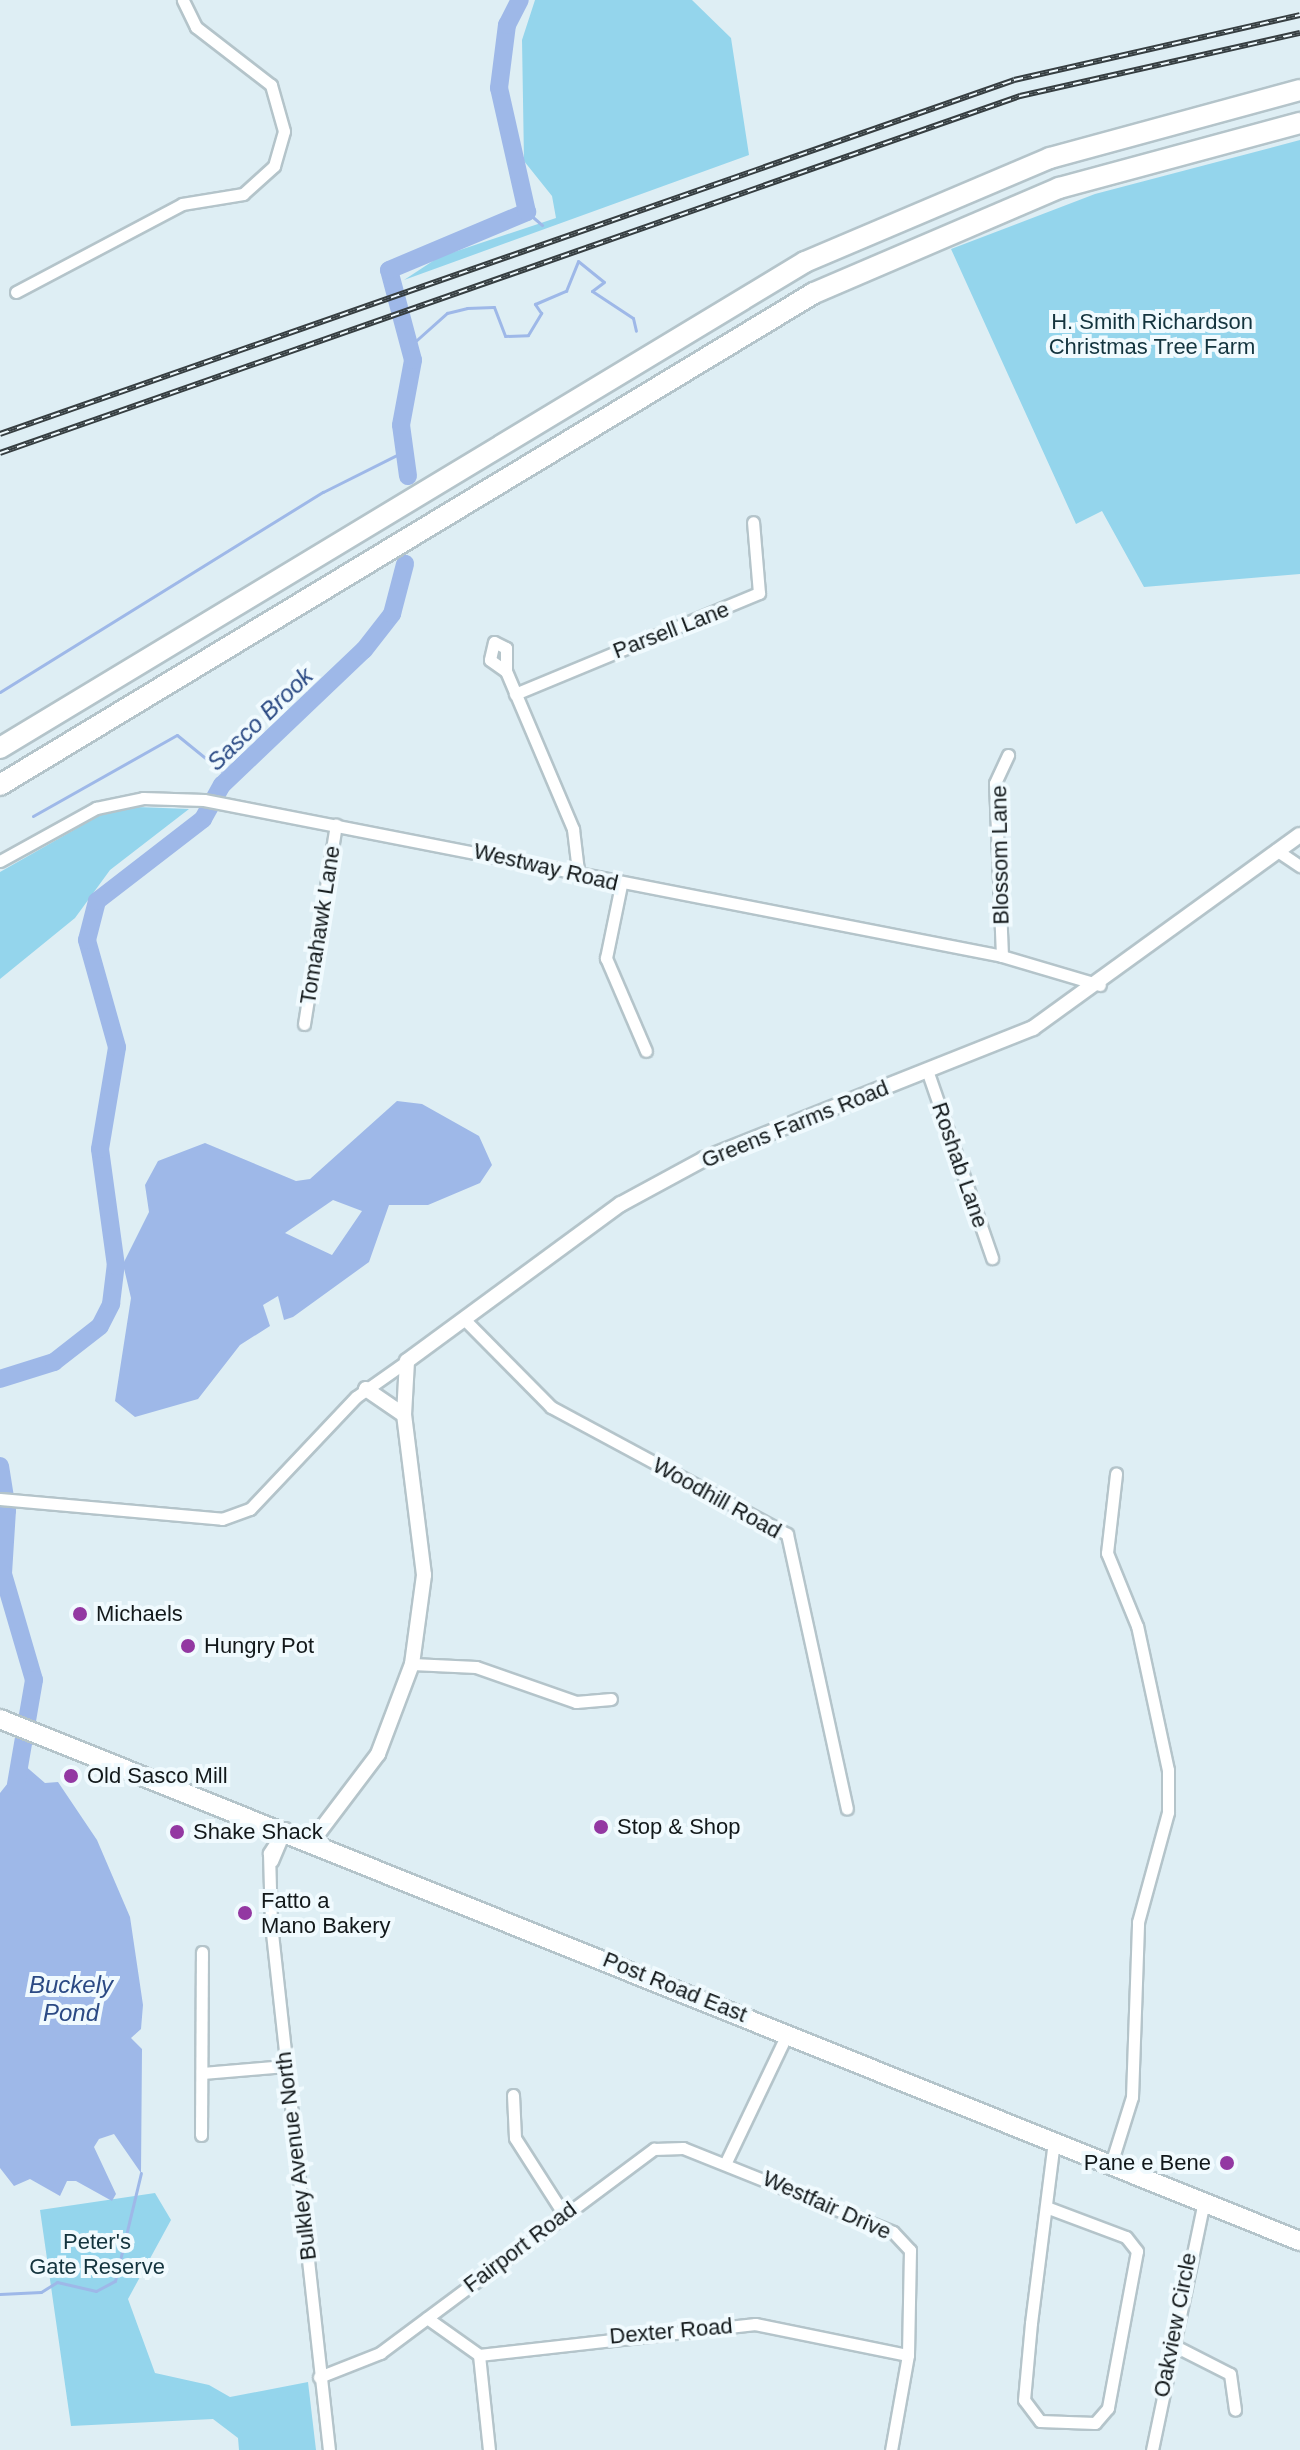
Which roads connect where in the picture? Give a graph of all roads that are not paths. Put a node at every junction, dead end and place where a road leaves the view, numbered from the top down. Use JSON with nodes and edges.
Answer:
{"nodes":[{"id":1,"x":183,"y":0,"type":"edge"},
{"id":2,"x":1300,"y":90,"type":"edge"},
{"id":3,"x":1300,"y":123,"type":"edge"},
{"id":4,"x":16,"y":292,"type":"dead end"},
{"id":5,"x":753,"y":522,"type":"dead end"},
{"id":6,"x":506,"y":671,"type":"dead end"},
{"id":7,"x":515,"y":694,"type":"junction"},
{"id":8,"x":0,"y":748,"type":"edge"},
{"id":9,"x":1008,"y":755,"type":"dead end"},
{"id":10,"x":0,"y":785,"type":"edge"},
{"id":11,"x":336,"y":825,"type":"junction"},
{"id":12,"x":1300,"y":835,"type":"edge"},
{"id":13,"x":1276,"y":850,"type":"junction"},
{"id":14,"x":0,"y":861,"type":"edge"},
{"id":15,"x":1300,"y":866,"type":"edge"},
{"id":16,"x":578,"y":871,"type":"junction"},
{"id":17,"x":621,"y":885,"type":"junction"},
{"id":18,"x":1002,"y":956,"type":"junction"},
{"id":19,"x":1100,"y":985,"type":"junction"},
{"id":20,"x":304,"y":1024,"type":"dead end"},
{"id":21,"x":646,"y":1051,"type":"dead end"},
{"id":22,"x":928,"y":1073,"type":"junction"},
{"id":23,"x":992,"y":1258,"type":"dead end"},
{"id":24,"x":465,"y":1320,"type":"junction"},
{"id":25,"x":407,"y":1361,"type":"junction"},
{"id":26,"x":366,"y":1389,"type":"junction"},
{"id":27,"x":404,"y":1415,"type":"junction"},
{"id":28,"x":1116,"y":1474,"type":"dead end"},
{"id":29,"x":0,"y":1499,"type":"edge"},
{"id":30,"x":412,"y":1664,"type":"junction"},
{"id":31,"x":611,"y":1699,"type":"dead end"},
{"id":32,"x":8,"y":1722,"type":"edge"},
{"id":33,"x":847,"y":1809,"type":"dead end"},
{"id":34,"x":285,"y":1828,"type":"junction"},
{"id":35,"x":313,"y":1840,"type":"junction"},
{"id":36,"x":202,"y":1952,"type":"dead end"},
{"id":37,"x":788,"y":2032,"type":"junction"},
{"id":38,"x":286,"y":2066,"type":"junction"},
{"id":39,"x":202,"y":2073,"type":"junction"},
{"id":40,"x":513,"y":2095,"type":"dead end"},
{"id":41,"x":201,"y":2135,"type":"dead end"},
{"id":42,"x":1054,"y":2140,"type":"junction"},
{"id":43,"x":727,"y":2160,"type":"junction"},
{"id":44,"x":1111,"y":2164,"type":"junction"},
{"id":45,"x":1204,"y":2202,"type":"junction"},
{"id":46,"x":1046,"y":2207,"type":"junction"},
{"id":47,"x":563,"y":2213,"type":"junction"},
{"id":48,"x":1300,"y":2241,"type":"edge"},
{"id":49,"x":427,"y":2318,"type":"junction"},
{"id":50,"x":1171,"y":2344,"type":"junction"},
{"id":51,"x":479,"y":2355,"type":"junction"},
{"id":52,"x":908,"y":2355,"type":"junction"},
{"id":53,"x":319,"y":2377,"type":"junction"},
{"id":54,"x":1235,"y":2410,"type":"dead end"},
{"id":55,"x":329,"y":2450,"type":"edge"},
{"id":56,"x":489,"y":2450,"type":"edge"},
{"id":57,"x":891,"y":2450,"type":"edge"},
{"id":58,"x":1152,"y":2450,"type":"edge"}],
"edges":[{"from":1,"to":4,"type":"street"},
{"from":2,"to":8,"type":"highway"},
{"from":3,"to":10,"type":"highway"},
{"from":5,"to":7,"type":"street","name":"Parsell Lane"},
{"from":6,"to":7,"type":"street"},
{"from":7,"to":16,"type":"street"},
{"from":9,"to":18,"type":"street","name":"Blossom Lane"},
{"from":11,"to":14,"type":"street","name":"Westway Road"},
{"from":11,"to":16,"type":"street","name":"Westway Road"},
{"from":11,"to":20,"type":"street","name":"Tomahawk Lane"},
{"from":12,"to":13,"type":"street","name":"Greens Farms Road"},
{"from":13,"to":15,"type":"street"},
{"from":13,"to":19,"type":"street","name":"Greens Farms Road"},
{"from":16,"to":17,"type":"street","name":"Westway Road"},
{"from":17,"to":18,"type":"street","name":"Westway Road"},
{"from":17,"to":21,"type":"street"},
{"from":18,"to":19,"type":"street","name":"Westway Road"},
{"from":19,"to":22,"type":"street","name":"Greens Farms Road"},
{"from":22,"to":23,"type":"street","name":"Roshab Lane"},
{"from":22,"to":24,"type":"street","name":"Greens Farms Road"},
{"from":24,"to":25,"type":"street","name":"Greens Farms Road"},
{"from":24,"to":33,"type":"street","name":"Woodhill Road"},
{"from":25,"to":26,"type":"street","name":"Greens Farms Road"},
{"from":25,"to":27,"type":"street"},
{"from":26,"to":27,"type":"street"},
{"from":26,"to":29,"type":"street","name":"Greens Farms Road"},
{"from":27,"to":30,"type":"street"},
{"from":28,"to":44,"type":"street"},
{"from":30,"to":31,"type":"street"},
{"from":30,"to":35,"type":"street"},
{"from":32,"to":34,"type":"main road","name":"Post Road East"},
{"from":34,"to":35,"type":"main road","name":"Post Road East"},
{"from":34,"to":38,"type":"street","name":"Bulkley Avenue North"},
{"from":35,"to":37,"type":"main road","name":"Post Road East"},
{"from":36,"to":39,"type":"street"},
{"from":37,"to":42,"type":"main road","name":"Post Road East"},
{"from":37,"to":43,"type":"street"},
{"from":38,"to":39,"type":"street"},
{"from":38,"to":53,"type":"street","name":"Bulkley Avenue North"},
{"from":39,"to":41,"type":"street"},
{"from":40,"to":47,"type":"street"},
{"from":42,"to":44,"type":"main road","name":"Post Road East"},
{"from":42,"to":46,"type":"street"},
{"from":43,"to":47,"type":"street","name":"Fairport Road"},
{"from":43,"to":52,"type":"street","name":"Westfair Drive"},
{"from":44,"to":45,"type":"main road","name":"Post Road East"},
{"from":45,"to":48,"type":"main road","name":"Post Road East"},
{"from":45,"to":50,"type":"street","name":"Oakview Circle"},
{"from":46,"to":46,"type":"street"},
{"from":47,"to":49,"type":"street","name":"Fairport Road"},
{"from":49,"to":51,"type":"street"},
{"from":49,"to":53,"type":"street","name":"Fairport Road"},
{"from":50,"to":54,"type":"street"},
{"from":50,"to":58,"type":"street","name":"Oakview Circle"},
{"from":51,"to":52,"type":"street","name":"Dexter Road"},
{"from":51,"to":56,"type":"street"},
{"from":52,"to":57,"type":"street","name":"Westfair Drive"},
{"from":53,"to":55,"type":"street","name":"Bulkley Avenue North"}]}
